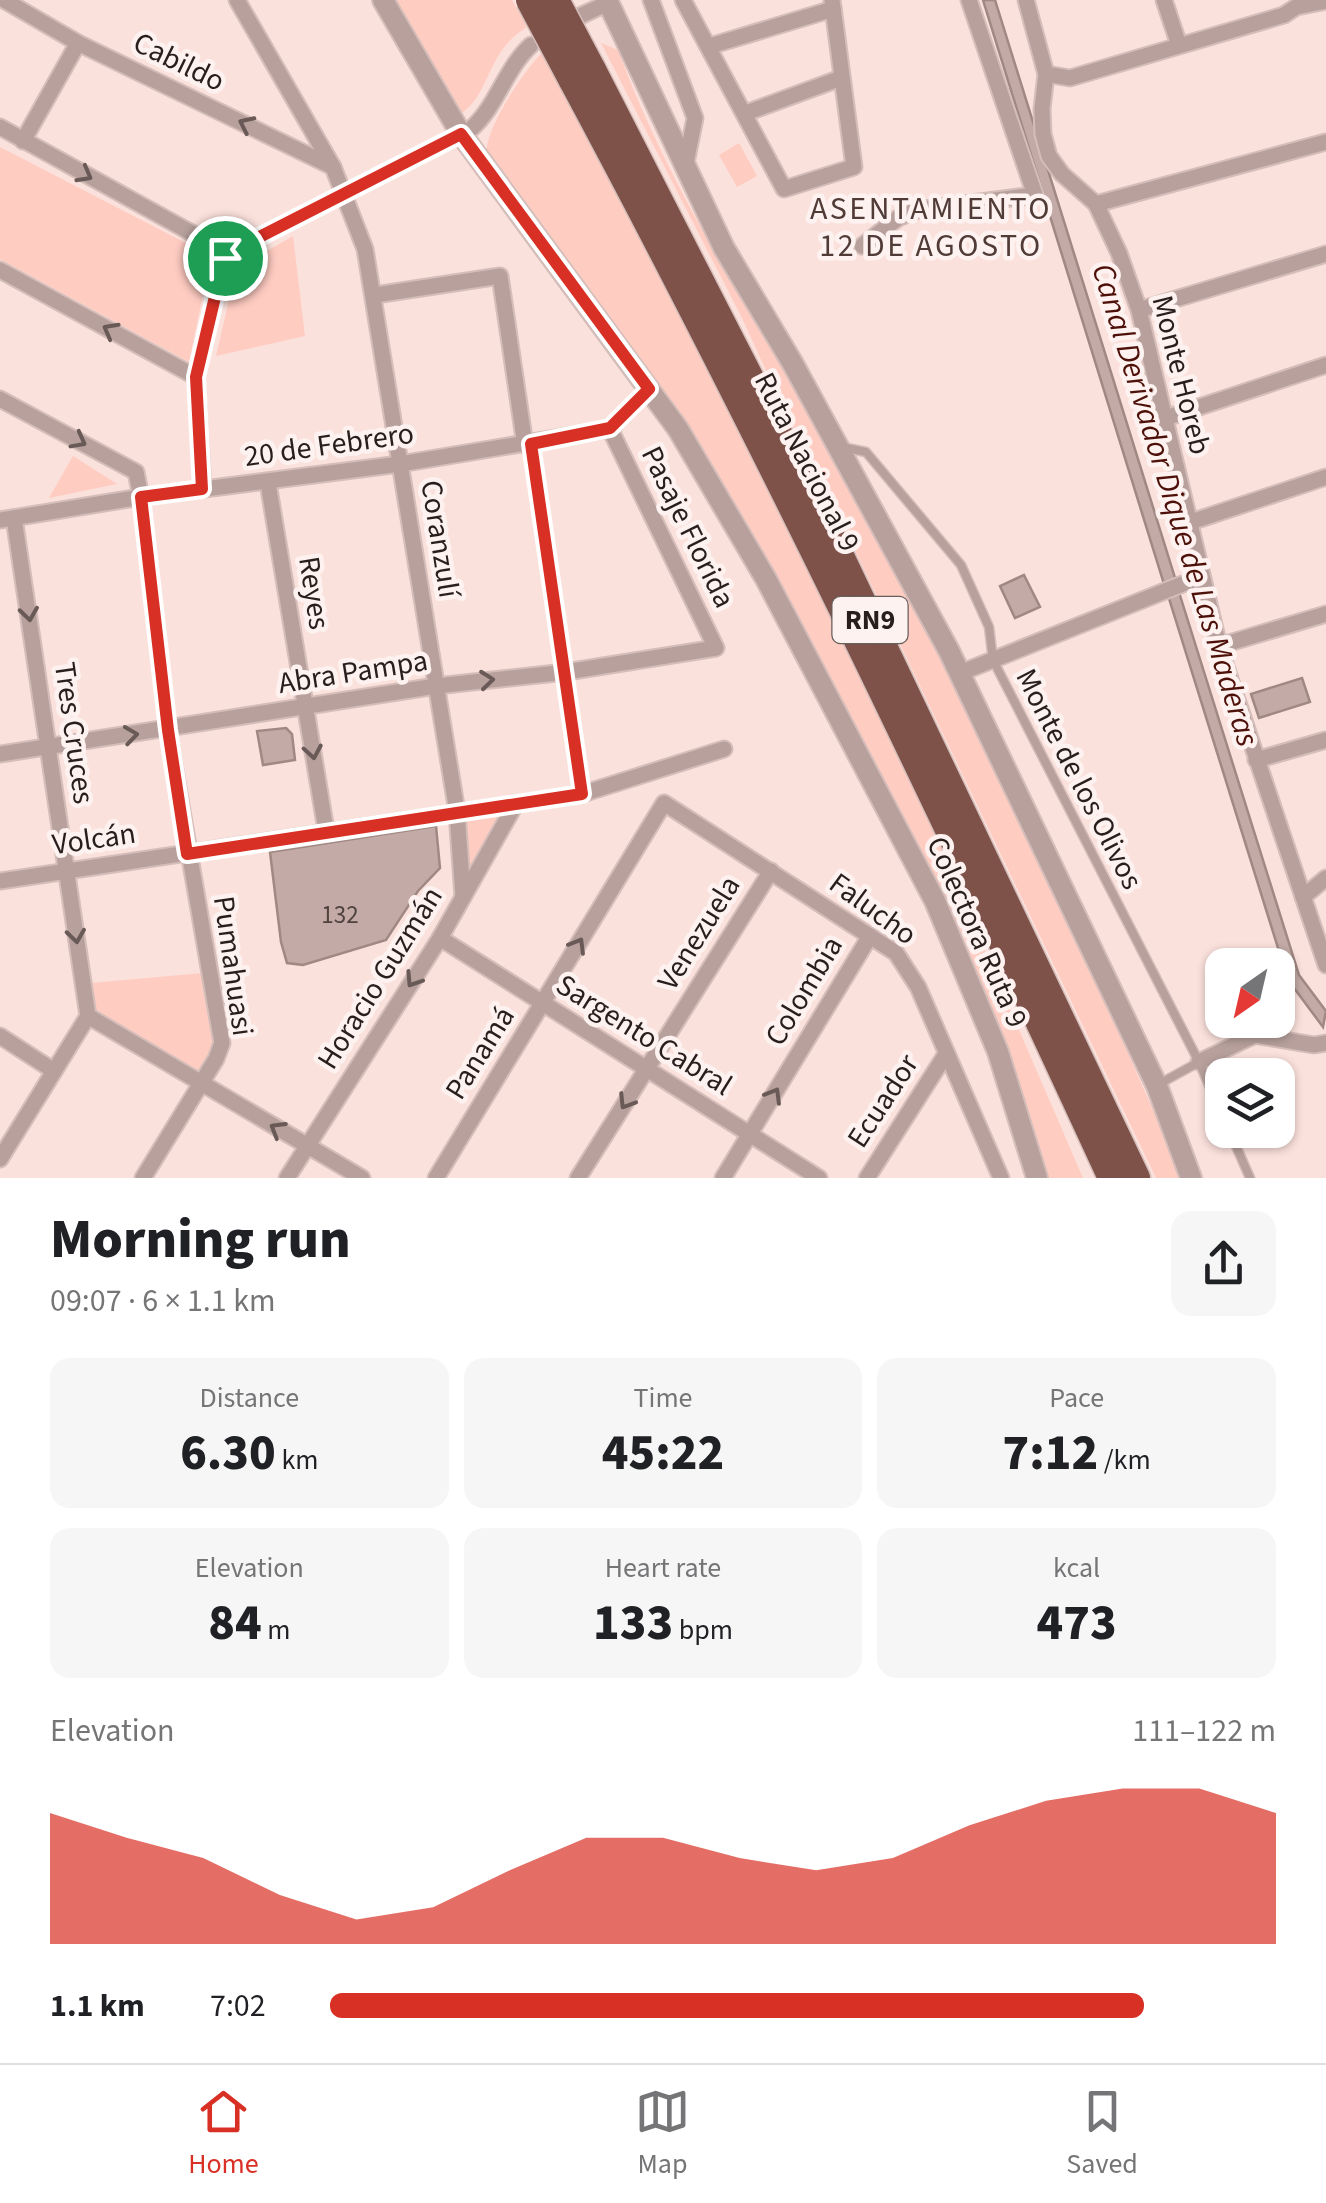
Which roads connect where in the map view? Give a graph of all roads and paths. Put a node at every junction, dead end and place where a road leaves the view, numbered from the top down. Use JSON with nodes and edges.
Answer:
{"nodes":[{"id":1,"x":4,"y":0,"type":"edge"},
{"id":2,"x":236,"y":0,"type":"edge"},
{"id":3,"x":382,"y":0,"type":"edge"},
{"id":4,"x":530,"y":0,"type":"edge"},
{"id":5,"x":554,"y":0,"type":"edge"},
{"id":6,"x":651,"y":0,"type":"edge"},
{"id":7,"x":684,"y":0,"type":"edge"},
{"id":8,"x":969,"y":0,"type":"edge"},
{"id":9,"x":1026,"y":0,"type":"edge"},
{"id":10,"x":1164,"y":0,"type":"edge"},
{"id":11,"x":1326,"y":1,"type":"edge"},
{"id":12,"x":608,"y":2,"type":"edge"},
{"id":13,"x":1296,"y":4,"type":"edge"},
{"id":14,"x":832,"y":5,"type":"edge"},
{"id":15,"x":582,"y":15,"type":"dead end"},
{"id":16,"x":78,"y":44,"type":"junction"},
{"id":17,"x":531,"y":44,"type":"dead end"},
{"id":18,"x":1180,"y":44,"type":"junction"},
{"id":19,"x":710,"y":46,"type":"junction"},
{"id":20,"x":582,"y":74,"type":"junction"},
{"id":21,"x":1046,"y":74,"type":"junction"},
{"id":22,"x":841,"y":78,"type":"junction"},
{"id":23,"x":746,"y":113,"type":"junction"},
{"id":24,"x":0,"y":128,"type":"edge"},
{"id":25,"x":461,"y":134,"type":"junction"},
{"id":26,"x":23,"y":141,"type":"junction"},
{"id":27,"x":1326,"y":142,"type":"edge"},
{"id":28,"x":334,"y":167,"type":"junction"},
{"id":29,"x":686,"y":168,"type":"junction"},
{"id":30,"x":346,"y":193,"type":"junction"},
{"id":31,"x":1096,"y":204,"type":"junction"},
{"id":32,"x":862,"y":246,"type":"dead end"},
{"id":33,"x":228,"y":253,"type":"junction"},
{"id":34,"x":1326,"y":254,"type":"edge"},
{"id":35,"x":0,"y":270,"type":"edge"},
{"id":36,"x":375,"y":295,"type":"junction"},
{"id":37,"x":1139,"y":310,"type":"junction"},
{"id":38,"x":1326,"y":365,"type":"edge"},
{"id":39,"x":196,"y":377,"type":"junction"},
{"id":40,"x":649,"y":389,"type":"junction"},
{"id":41,"x":0,"y":399,"type":"edge"},
{"id":42,"x":1166,"y":418,"type":"junction"},
{"id":43,"x":610,"y":428,"type":"junction"},
{"id":44,"x":528,"y":444,"type":"junction"},
{"id":45,"x":837,"y":447,"type":"junction"},
{"id":46,"x":400,"y":464,"type":"junction"},
{"id":47,"x":1326,"y":477,"type":"edge"},
{"id":48,"x":268,"y":483,"type":"junction"},
{"id":49,"x":202,"y":489,"type":"junction"},
{"id":50,"x":141,"y":497,"type":"junction"},
{"id":51,"x":7,"y":519,"type":"edge"},
{"id":52,"x":1188,"y":522,"type":"junction"},
{"id":53,"x":1200,"y":577,"type":"junction"},
{"id":54,"x":1326,"y":614,"type":"edge"},
{"id":55,"x":1219,"y":646,"type":"junction"},
{"id":56,"x":716,"y":648,"type":"joint"},
{"id":57,"x":993,"y":660,"type":"junction"},
{"id":58,"x":566,"y":672,"type":"junction"},
{"id":59,"x":960,"y":673,"type":"junction"},
{"id":60,"x":436,"y":686,"type":"junction"},
{"id":61,"x":305,"y":707,"type":"junction"},
{"id":62,"x":168,"y":730,"type":"junction"},
{"id":63,"x":1326,"y":740,"type":"edge"},
{"id":64,"x":48,"y":747,"type":"junction"},
{"id":65,"x":724,"y":749,"type":"dead end"},
{"id":66,"x":0,"y":754,"type":"edge"},
{"id":67,"x":1256,"y":760,"type":"junction"},
{"id":68,"x":582,"y":794,"type":"junction"},
{"id":69,"x":664,"y":803,"type":"joint"},
{"id":70,"x":515,"y":805,"type":"junction"},
{"id":71,"x":457,"y":812,"type":"junction"},
{"id":72,"x":326,"y":830,"type":"junction"},
{"id":73,"x":187,"y":854,"type":"junction"},
{"id":74,"x":67,"y":871,"type":"junction"},
{"id":75,"x":771,"y":871,"type":"junction"},
{"id":76,"x":1326,"y":878,"type":"edge"},
{"id":77,"x":0,"y":880,"type":"edge"},
{"id":78,"x":464,"y":897,"type":"junction"},
{"id":79,"x":1302,"y":897,"type":"junction"},
{"id":80,"x":870,"y":936,"type":"junction"},
{"id":81,"x":440,"y":938,"type":"junction"},
{"id":82,"x":1326,"y":965,"type":"edge"},
{"id":83,"x":1051,"y":997,"type":"junction"},
{"id":84,"x":543,"y":1004,"type":"junction"},
{"id":85,"x":88,"y":1016,"type":"junction"},
{"id":86,"x":1040,"y":1024,"type":"junction"},
{"id":87,"x":0,"y":1036,"type":"edge"},
{"id":88,"x":1326,"y":1043,"type":"edge"},
{"id":89,"x":946,"y":1054,"type":"junction"},
{"id":90,"x":1199,"y":1062,"type":"junction"},
{"id":91,"x":647,"y":1068,"type":"junction"},
{"id":92,"x":54,"y":1071,"type":"junction"},
{"id":93,"x":1205,"y":1076,"type":"edge"},
{"id":94,"x":202,"y":1083,"type":"junction"},
{"id":95,"x":1157,"y":1086,"type":"junction"},
{"id":96,"x":750,"y":1135,"type":"junction"},
{"id":97,"x":306,"y":1146,"type":"junction"},
{"id":98,"x":1237,"y":1148,"type":"edge"},
{"id":99,"x":0,"y":1159,"type":"edge"},
{"id":100,"x":143,"y":1178,"type":"edge"},
{"id":101,"x":287,"y":1178,"type":"edge"},
{"id":102,"x":362,"y":1178,"type":"edge"},
{"id":103,"x":436,"y":1178,"type":"edge"},
{"id":104,"x":578,"y":1178,"type":"edge"},
{"id":105,"x":723,"y":1178,"type":"edge"},
{"id":106,"x":819,"y":1178,"type":"edge"},
{"id":107,"x":867,"y":1178,"type":"edge"},
{"id":108,"x":1001,"y":1178,"type":"edge"},
{"id":109,"x":1038,"y":1178,"type":"edge"},
{"id":110,"x":1097,"y":1178,"type":"edge"},
{"id":111,"x":1112,"y":1178,"type":"edge"},
{"id":112,"x":1136,"y":1178,"type":"edge"},
{"id":113,"x":1146,"y":1178,"type":"edge"},
{"id":114,"x":1192,"y":1178,"type":"edge"},
{"id":115,"x":1250,"y":1178,"type":"edge"}],
"edges":[{"from":1,"to":16,"type":"street","name":"Cabildo"},
{"from":2,"to":28,"type":"street","name":"Coranzulí"},
{"from":3,"to":25,"type":"street"},
{"from":4,"to":20,"type":"highway","name":"Ruta Nacional 9","number":"RN9","bridge":true},
{"from":5,"to":20,"type":"highway","name":"Ruta Nacional 9","number":"RN9","bridge":true},
{"from":6,"to":29,"type":"street"},
{"from":7,"to":19,"type":"street"},
{"from":8,"to":32,"type":"street"},
{"from":9,"to":21,"type":"street"},
{"from":10,"to":18,"type":"street"},
{"from":11,"to":13,"type":"street"},
{"from":12,"to":15,"type":"street"},
{"from":12,"to":29,"type":"street"},
{"from":13,"to":18,"type":"street"},
{"from":14,"to":19,"type":"street"},
{"from":14,"to":22,"type":"street"},
{"from":16,"to":26,"type":"street"},
{"from":28,"to":16,"type":"street","name":"Cabildo","one_way":true},
{"from":17,"to":25,"type":"street"},
{"from":18,"to":21,"type":"street"},
{"from":19,"to":23,"type":"street"},
{"from":20,"to":83,"type":"highway","name":"Ruta Nacional 9","number":"RN9"},
{"from":20,"to":86,"type":"highway","name":"Ruta Nacional 9","number":"RN9"},
{"from":21,"to":31,"type":"street"},
{"from":22,"to":23,"type":"street"},
{"from":22,"to":23,"type":"street"},
{"from":24,"to":26,"type":"street"},
{"from":25,"to":30,"type":"street"},
{"from":25,"to":40,"type":"street","name":"Colectora Ruta 9"},
{"from":26,"to":33,"type":"street","one_way":true},
{"from":27,"to":31,"type":"street"},
{"from":28,"to":30,"type":"street","name":"Coranzulí"},
{"from":29,"to":45,"type":"street"},
{"from":30,"to":33,"type":"street"},
{"from":30,"to":36,"type":"street","name":"Coranzulí"},
{"from":31,"to":37,"type":"street","name":"Monte Horeb"},
{"from":33,"to":39,"type":"street"},
{"from":34,"to":37,"type":"street"},
{"from":39,"to":35,"type":"street","one_way":true},
{"from":36,"to":44,"type":"street"},
{"from":36,"to":46,"type":"street","name":"Coranzulí"},
{"from":37,"to":42,"type":"street","name":"Monte Horeb"},
{"from":38,"to":42,"type":"street"},
{"from":39,"to":49,"type":"street"},
{"from":40,"to":43,"type":"street"},
{"from":40,"to":109,"type":"street","name":"Colectora Ruta 9"},
{"from":41,"to":50,"type":"street","one_way":true},
{"from":42,"to":52,"type":"street","name":"Monte Horeb"},
{"from":43,"to":44,"type":"street","name":"20 de Febrero"},
{"from":43,"to":56,"type":"street","name":"Pasaje Florida"},
{"from":44,"to":46,"type":"street","name":"20 de Febrero"},
{"from":44,"to":58,"type":"street"},
{"from":45,"to":57,"type":"lane","name":"Monte de los Olivos"},
{"from":45,"to":59,"type":"street"},
{"from":46,"to":48,"type":"street","name":"20 de Febrero"},
{"from":46,"to":60,"type":"street","name":"Coranzulí"},
{"from":47,"to":52,"type":"street"},
{"from":48,"to":49,"type":"street","name":"20 de Febrero"},
{"from":48,"to":61,"type":"street","name":"Reyes"},
{"from":49,"to":50,"type":"street","name":"20 de Febrero"},
{"from":50,"to":51,"type":"street","name":"20 de Febrero"},
{"from":50,"to":62,"type":"street","name":"Pumahuasi"},
{"from":51,"to":64,"type":"street","name":"Tres Cruces","one_way":true},
{"from":52,"to":53,"type":"street","name":"Monte Horeb"},
{"from":53,"to":55,"type":"street","name":"Monte Horeb"},
{"from":53,"to":57,"type":"street"},
{"from":54,"to":55,"type":"street"},
{"from":55,"to":67,"type":"street","name":"Monte Horeb"},
{"from":56,"to":58,"type":"street","name":"Abra Pampa"},
{"from":57,"to":59,"type":"street"},
{"from":57,"to":90,"type":"lane","name":"Monte de los Olivos"},
{"from":60,"to":58,"type":"street","name":"Abra Pampa","one_way":true},
{"from":58,"to":68,"type":"street"},
{"from":59,"to":95,"type":"street"},
{"from":60,"to":61,"type":"street","name":"Abra Pampa"},
{"from":60,"to":71,"type":"street","name":"Coranzulí"},
{"from":61,"to":62,"type":"street","name":"Abra Pampa"},
{"from":61,"to":72,"type":"street","name":"Reyes","one_way":true},
{"from":64,"to":62,"type":"street","name":"Abra Pampa","one_way":true},
{"from":62,"to":73,"type":"street","name":"Pumahuasi"},
{"from":63,"to":67,"type":"street"},
{"from":64,"to":66,"type":"street","name":"Abra Pampa"},
{"from":64,"to":74,"type":"street","name":"Tres Cruces"},
{"from":65,"to":68,"type":"street","name":"Volcán"},
{"from":67,"to":79,"type":"street","name":"Monte Horeb"},
{"from":68,"to":70,"type":"street","name":"Volcán"},
{"from":69,"to":75,"type":"street","name":"Falucho"},
{"from":84,"to":69,"type":"street","name":"Panamá","one_way":true},
{"from":70,"to":71,"type":"street","name":"Volcán"},
{"from":70,"to":78,"type":"street","name":"Horacio Guzmán"},
{"from":71,"to":72,"type":"street","name":"Volcán"},
{"from":71,"to":78,"type":"street","name":"Coranzulí"},
{"from":72,"to":73,"type":"street","name":"Volcán"},
{"from":73,"to":74,"type":"street","name":"Volcán"},
{"from":73,"to":94,"type":"street","name":"Pumahuasi"},
{"from":74,"to":77,"type":"street","name":"Volcán"},
{"from":74,"to":85,"type":"street","name":"Tres Cruces","one_way":true},
{"from":75,"to":80,"type":"street","name":"Falucho"},
{"from":75,"to":91,"type":"street","name":"Venezuela"},
{"from":76,"to":79,"type":"street"},
{"from":78,"to":81,"type":"street","name":"Horacio Guzmán"},
{"from":79,"to":82,"type":"street","name":"Monte Horeb"},
{"from":80,"to":89,"type":"street","name":"Falucho"},
{"from":96,"to":80,"type":"street","name":"Colombia","one_way":true},
{"from":81,"to":84,"type":"street","name":"Sargento Cabral"},
{"from":81,"to":97,"type":"street","name":"Horacio Guzmán","one_way":true},
{"from":83,"to":112,"type":"highway","name":"Ruta Nacional 9","number":"RN9"},
{"from":83,"to":113,"type":"highway"},
{"from":84,"to":91,"type":"street","name":"Sargento Cabral"},
{"from":84,"to":103,"type":"street","name":"Panamá"},
{"from":85,"to":92,"type":"street"},
{"from":85,"to":94,"type":"street"},
{"from":86,"to":110,"type":"highway"},
{"from":86,"to":111,"type":"highway","name":"Ruta Nacional 9","number":"RN9"},
{"from":87,"to":92,"type":"street"},
{"from":88,"to":90,"type":"street"},
{"from":89,"to":107,"type":"street","name":"Ecuador"},
{"from":89,"to":108,"type":"street","name":"Falucho"},
{"from":90,"to":93,"type":"lane","name":"Monte de los Olivos"},
{"from":90,"to":95,"type":"lane"},
{"from":91,"to":96,"type":"street","name":"Sargento Cabral"},
{"from":91,"to":104,"type":"street","name":"Venezuela","one_way":true},
{"from":92,"to":99,"type":"street"},
{"from":97,"to":94,"type":"street","one_way":true},
{"from":94,"to":100,"type":"street","name":"Pumahuasi"},
{"from":95,"to":114,"type":"street"},
{"from":96,"to":105,"type":"street","name":"Colombia"},
{"from":96,"to":106,"type":"street","name":"Sargento Cabral"},
{"from":97,"to":101,"type":"street","name":"Horacio Guzmán"},
{"from":97,"to":102,"type":"street"},
{"from":98,"to":115,"type":"lane"}]}
